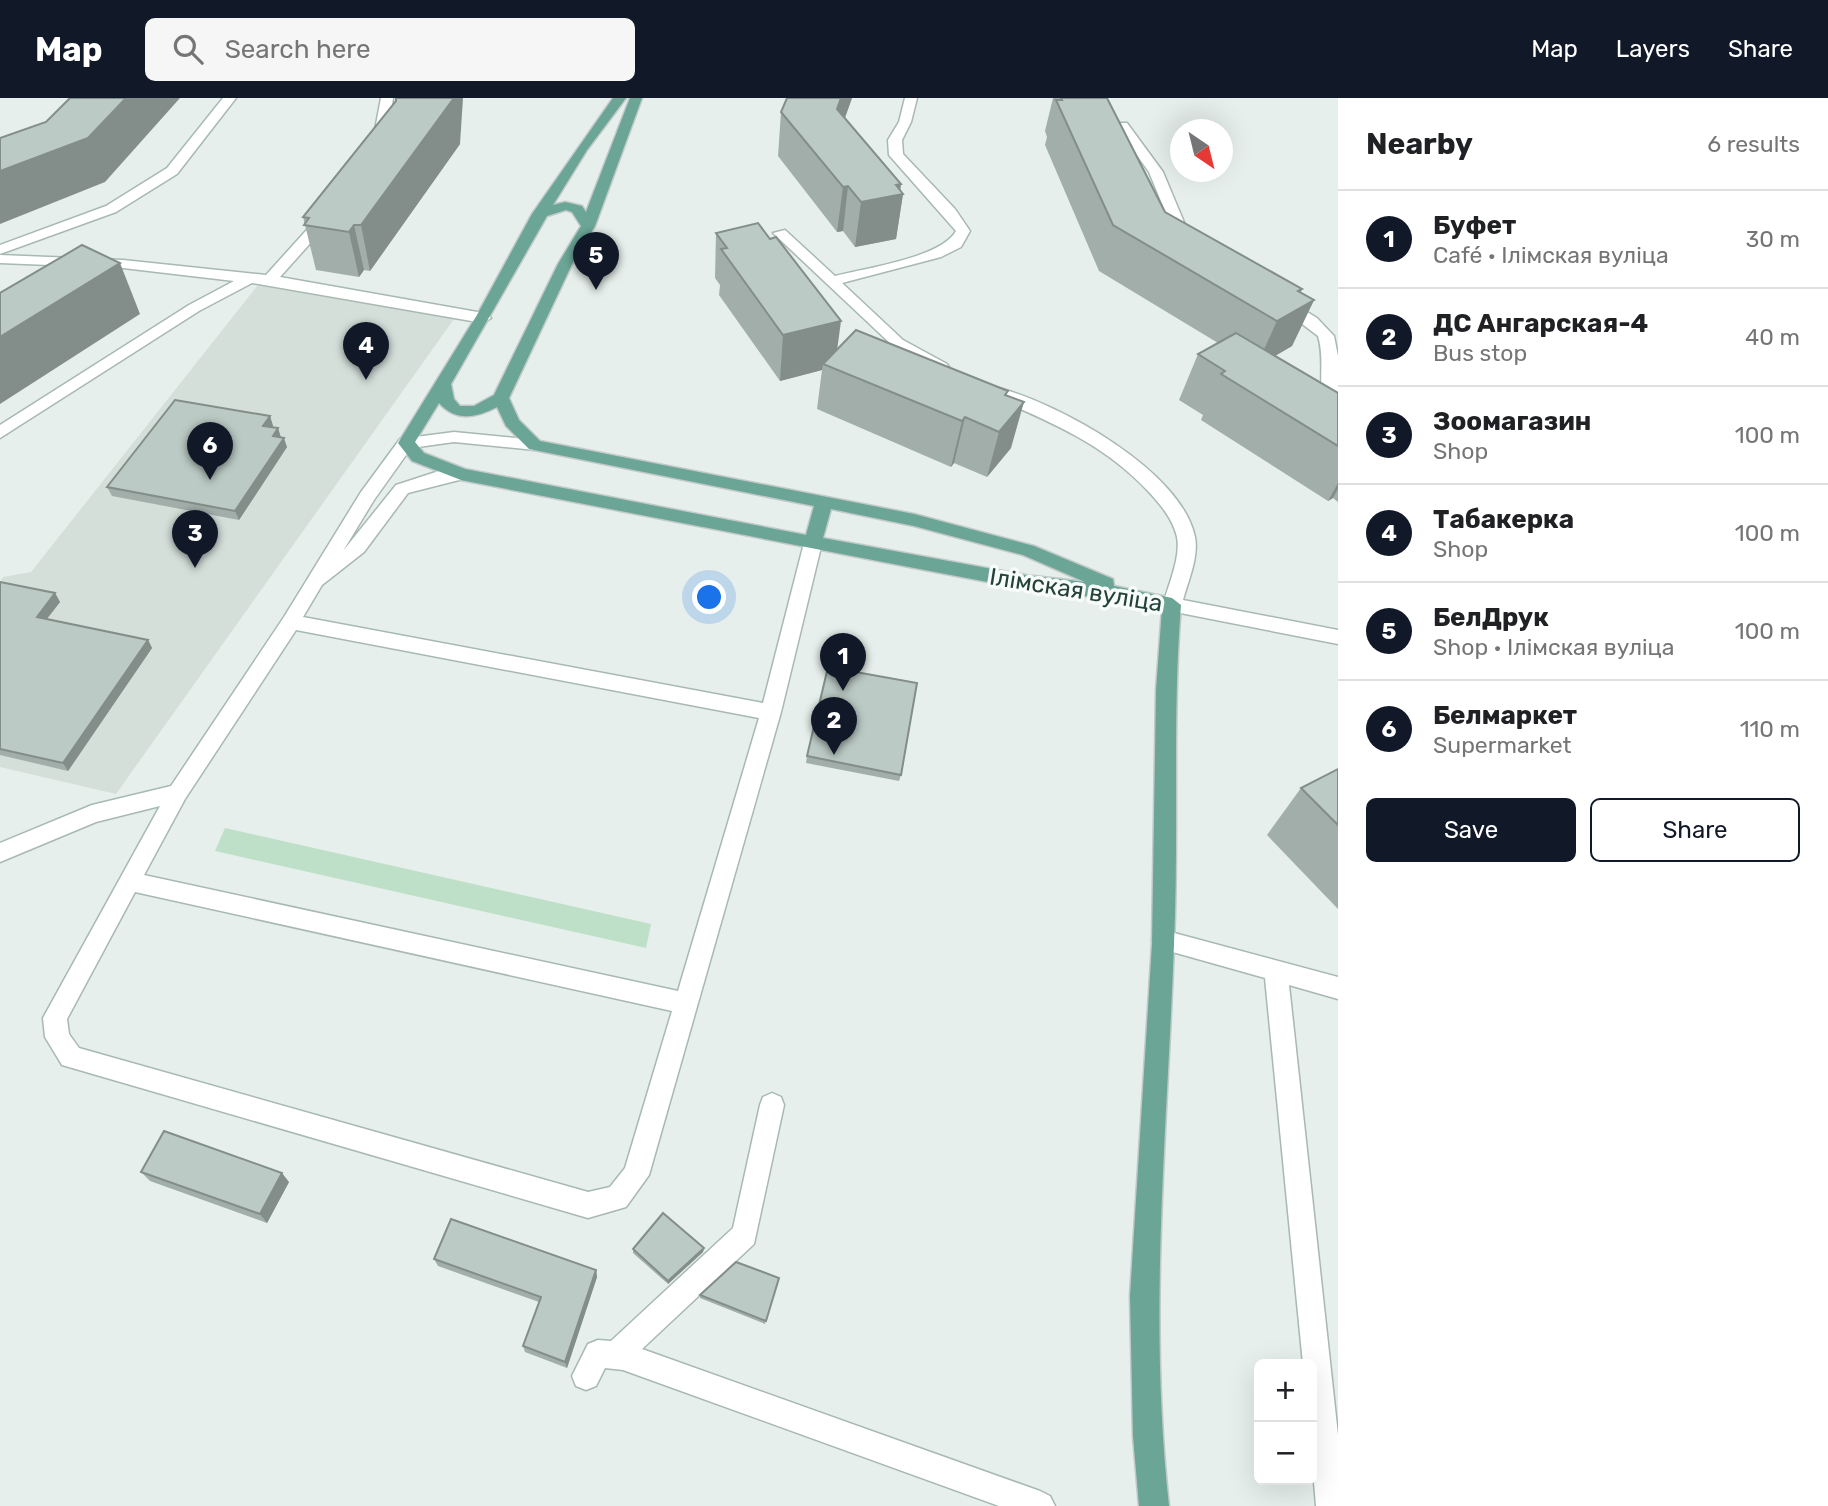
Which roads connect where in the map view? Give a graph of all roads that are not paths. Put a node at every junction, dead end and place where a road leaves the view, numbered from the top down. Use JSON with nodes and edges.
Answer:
{"nodes":[{"id":1,"x":230,"y":98,"type":"edge"},
{"id":2,"x":387,"y":98,"type":"edge"},
{"id":3,"x":620,"y":98,"type":"edge"},
{"id":4,"x":636,"y":98,"type":"edge"},
{"id":5,"x":911,"y":98,"type":"edge"},
{"id":6,"x":1122,"y":126,"type":"edge"},
{"id":7,"x":367,"y":157,"type":"edge"},
{"id":8,"x":340,"y":201,"type":"edge"},
{"id":9,"x":539,"y":214,"type":"junction"},
{"id":10,"x":588,"y":226,"type":"junction"},
{"id":11,"x":780,"y":233,"type":"dead end"},
{"id":12,"x":0,"y":250,"type":"edge"},
{"id":13,"x":1199,"y":252,"type":"edge"},
{"id":14,"x":0,"y":259,"type":"edge"},
{"id":15,"x":248,"y":279,"type":"junction"},
{"id":16,"x":270,"y":280,"type":"junction"},
{"id":17,"x":833,"y":281,"type":"junction"},
{"id":18,"x":1268,"y":293,"type":"edge"},
{"id":19,"x":483,"y":318,"type":"junction"},
{"id":20,"x":962,"y":376,"type":"edge"},
{"id":21,"x":443,"y":384,"type":"junction"},
{"id":22,"x":985,"y":386,"type":"edge"},
{"id":23,"x":501,"y":398,"type":"junction"},
{"id":24,"x":1338,"y":416,"type":"edge"},
{"id":25,"x":0,"y":433,"type":"edge"},
{"id":26,"x":406,"y":443,"type":"junction"},
{"id":27,"x":535,"y":445,"type":"junction"},
{"id":28,"x":461,"y":474,"type":"junction"},
{"id":29,"x":824,"y":502,"type":"junction"},
{"id":30,"x":813,"y":543,"type":"junction"},
{"id":31,"x":310,"y":590,"type":"junction"},
{"id":32,"x":1127,"y":594,"type":"junction"},
{"id":33,"x":1172,"y":605,"type":"junction"},
{"id":34,"x":291,"y":622,"type":"junction"},
{"id":35,"x":1338,"y":637,"type":"edge"},
{"id":36,"x":771,"y":712,"type":"junction"},
{"id":37,"x":178,"y":793,"type":"junction"},
{"id":38,"x":0,"y":853,"type":"edge"},
{"id":39,"x":131,"y":882,"type":"junction"},
{"id":40,"x":1163,"y":940,"type":"junction"},
{"id":41,"x":1276,"y":972,"type":"junction"},
{"id":42,"x":1338,"y":988,"type":"edge"},
{"id":43,"x":686,"y":1003,"type":"junction"},
{"id":44,"x":772,"y":1105,"type":"dead end"},
{"id":45,"x":615,"y":1355,"type":"junction"},
{"id":46,"x":586,"y":1376,"type":"dead end"},
{"id":47,"x":1040,"y":1506,"type":"edge"},
{"id":48,"x":1154,"y":1506,"type":"edge"},
{"id":49,"x":1331,"y":1506,"type":"edge"}],
"edges":[{"from":1,"to":12,"type":"street"},
{"from":2,"to":7,"type":"street"},
{"from":3,"to":9,"type":"main road"},
{"from":4,"to":10,"type":"main road"},
{"from":5,"to":17,"type":"street"},
{"from":6,"to":13,"type":"street"},
{"from":8,"to":16,"type":"street"},
{"from":9,"to":10,"type":"main road"},
{"from":9,"to":19,"type":"main road"},
{"from":10,"to":23,"type":"main road"},
{"from":11,"to":17,"type":"street"},
{"from":14,"to":15,"type":"street"},
{"from":15,"to":16,"type":"street"},
{"from":15,"to":25,"type":"street"},
{"from":16,"to":19,"type":"street"},
{"from":17,"to":20,"type":"street"},
{"from":18,"to":24,"type":"street"},
{"from":19,"to":21,"type":"main road"},
{"from":21,"to":23,"type":"main road"},
{"from":21,"to":26,"type":"main road"},
{"from":22,"to":33,"type":"street"},
{"from":23,"to":27,"type":"main road"},
{"from":26,"to":27,"type":"street"},
{"from":26,"to":28,"type":"main road","name":"Ілімская вуліца"},
{"from":26,"to":31,"type":"street"},
{"from":27,"to":29,"type":"main road"},
{"from":28,"to":30,"type":"main road","name":"Ілімская вуліца"},
{"from":28,"to":31,"type":"street"},
{"from":29,"to":30,"type":"main road"},
{"from":29,"to":32,"type":"main road"},
{"from":30,"to":32,"type":"main road","name":"Ілімская вуліца"},
{"from":30,"to":36,"type":"street"},
{"from":31,"to":34,"type":"street"},
{"from":32,"to":33,"type":"main road","name":"Ілімская вуліца"},
{"from":33,"to":35,"type":"street","name":"Ілімская вуліца"},
{"from":33,"to":40,"type":"main road"},
{"from":34,"to":36,"type":"street"},
{"from":34,"to":37,"type":"street"},
{"from":36,"to":43,"type":"street"},
{"from":37,"to":38,"type":"street"},
{"from":37,"to":39,"type":"street"},
{"from":39,"to":43,"type":"street"},
{"from":39,"to":43,"type":"street"},
{"from":40,"to":41,"type":"street"},
{"from":40,"to":48,"type":"main road"},
{"from":41,"to":42,"type":"street"},
{"from":41,"to":49,"type":"street"},
{"from":44,"to":45,"type":"street"},
{"from":45,"to":46,"type":"street"},
{"from":45,"to":47,"type":"street"}]}
